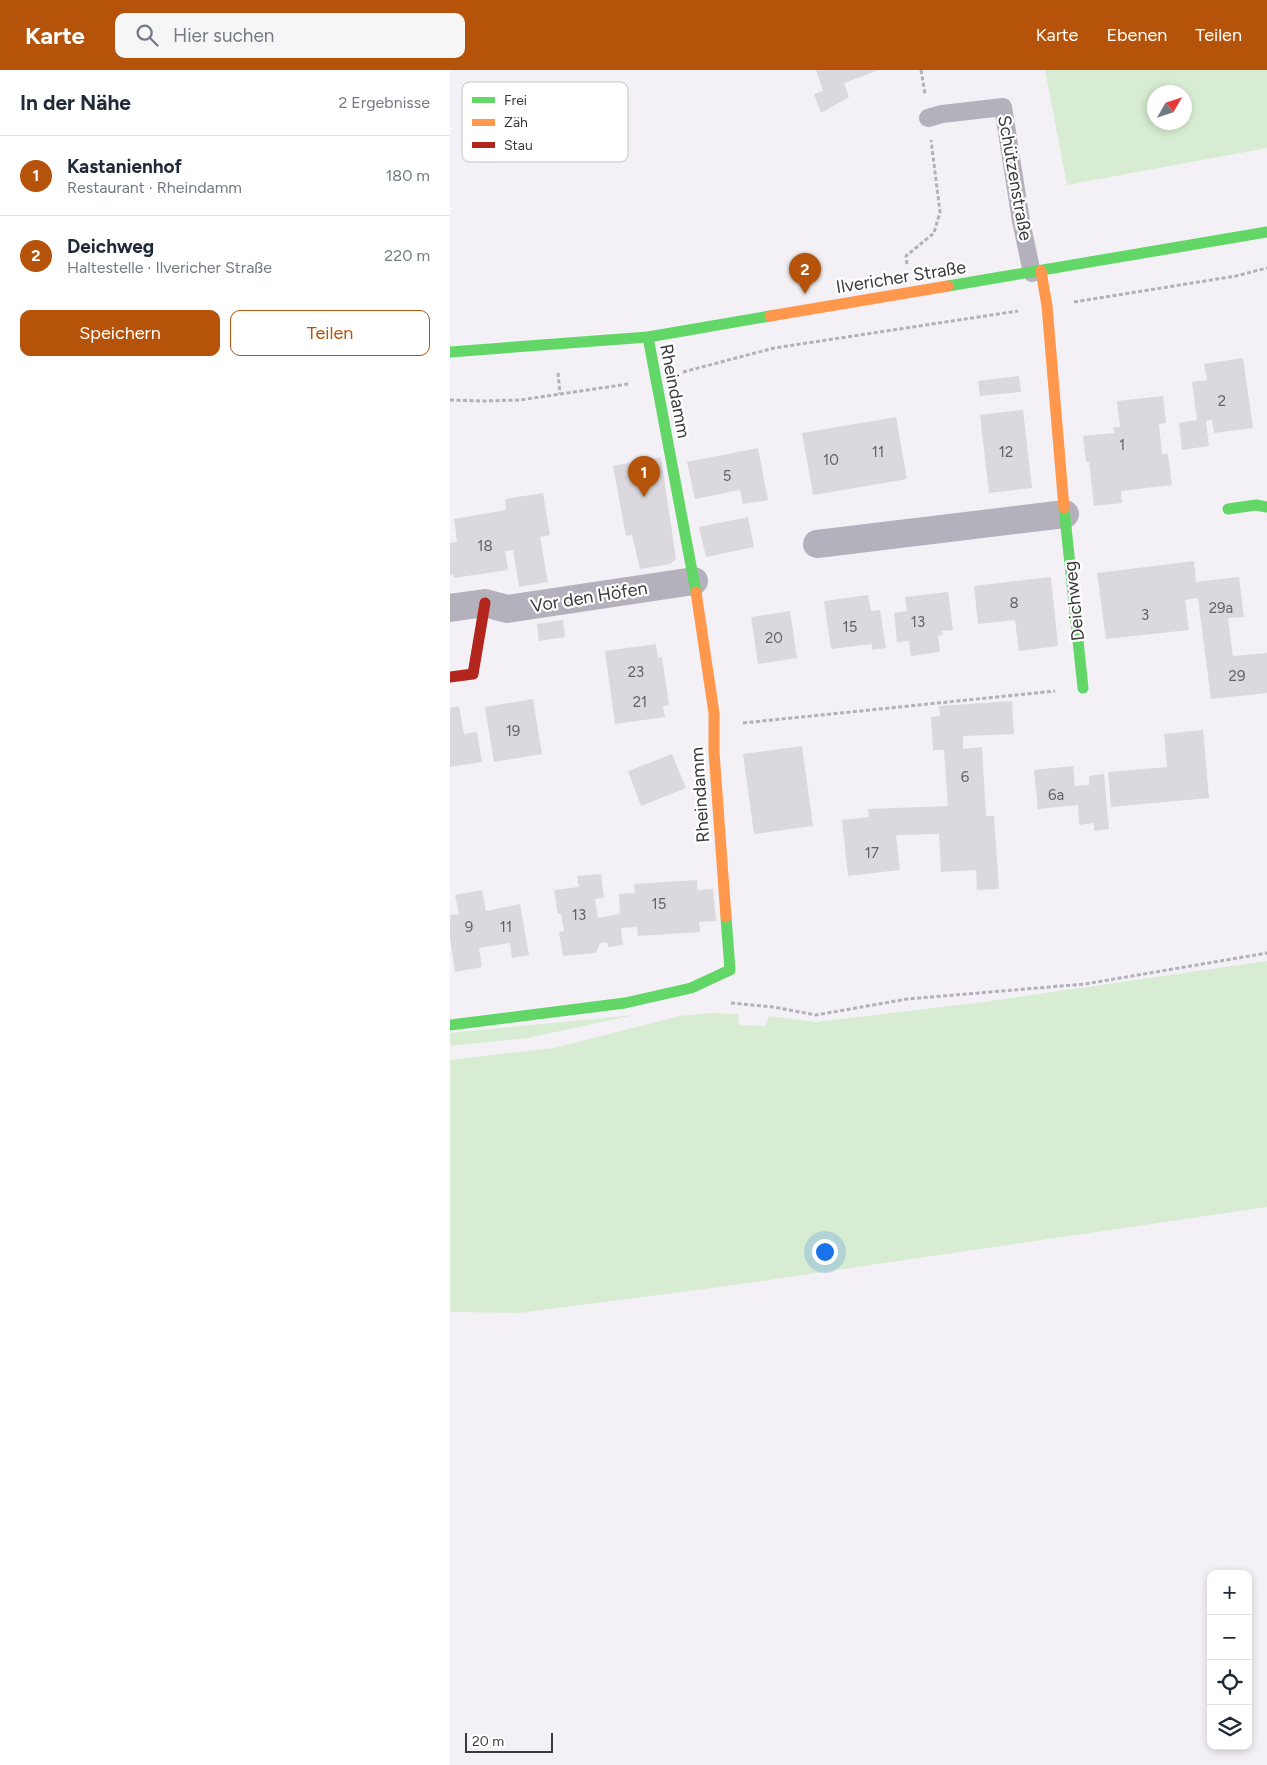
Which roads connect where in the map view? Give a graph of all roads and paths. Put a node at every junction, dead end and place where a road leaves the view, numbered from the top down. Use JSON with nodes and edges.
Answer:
{"nodes":[{"id":1,"x":928,"y":118,"type":"joint"},
{"id":2,"x":1267,"y":232,"type":"edge"},
{"id":3,"x":1267,"y":268,"type":"edge"},
{"id":4,"x":1037,"y":272,"type":"junction"},
{"id":5,"x":911,"y":292,"type":"junction"},
{"id":6,"x":1047,"y":306,"type":"junction"},
{"id":7,"x":648,"y":337,"type":"junction"},
{"id":8,"x":450,"y":352,"type":"edge"},
{"id":9,"x":655,"y":380,"type":"junction"},
{"id":10,"x":450,"y":400,"type":"edge"},
{"id":11,"x":1267,"y":506,"type":"edge"},
{"id":12,"x":1228,"y":509,"type":"dead end"},
{"id":13,"x":1065,"y":514,"type":"junction"},
{"id":14,"x":817,"y":544,"type":"dead end"},
{"id":15,"x":694,"y":581,"type":"junction"},
{"id":16,"x":485,"y":603,"type":"junction"},
{"id":17,"x":450,"y":608,"type":"edge"},
{"id":18,"x":450,"y":677,"type":"edge"},
{"id":19,"x":1083,"y":688,"type":"joint"},
{"id":20,"x":742,"y":723,"type":"dead end"},
{"id":21,"x":1267,"y":953,"type":"edge"},
{"id":22,"x":728,"y":1003,"type":"dead end"},
{"id":23,"x":450,"y":1025,"type":"edge"}],
"edges":[{"from":1,"to":4,"type":"lane","name":"Schützenstraße"},
{"from":1,"to":5,"type":"path"},
{"from":2,"to":4,"type":"street","name":"Ilvericher Straße"},
{"from":3,"to":6,"type":"path"},
{"from":4,"to":5,"type":"street","name":"Ilvericher Straße"},
{"from":4,"to":6,"type":"street","name":"Deichweg"},
{"from":5,"to":7,"type":"street","name":"Ilvericher Straße"},
{"from":6,"to":9,"type":"path"},
{"from":6,"to":13,"type":"street","name":"Deichweg"},
{"from":7,"to":8,"type":"street","name":"Ilvericher Straße"},
{"from":7,"to":9,"type":"street","name":"Rheindamm"},
{"from":9,"to":10,"type":"path"},
{"from":9,"to":15,"type":"street","name":"Rheindamm"},
{"from":11,"to":12,"type":"street"},
{"from":13,"to":14,"type":"street"},
{"from":13,"to":19,"type":"street","name":"Deichweg"},
{"from":15,"to":16,"type":"street","name":"Vor den Höfen"},
{"from":15,"to":23,"type":"street","name":"Rheindamm"},
{"from":16,"to":17,"type":"street","name":"Vor den Höfen"},
{"from":16,"to":18,"type":"street"},
{"from":19,"to":20,"type":"path"},
{"from":21,"to":22,"type":"path"}]}
